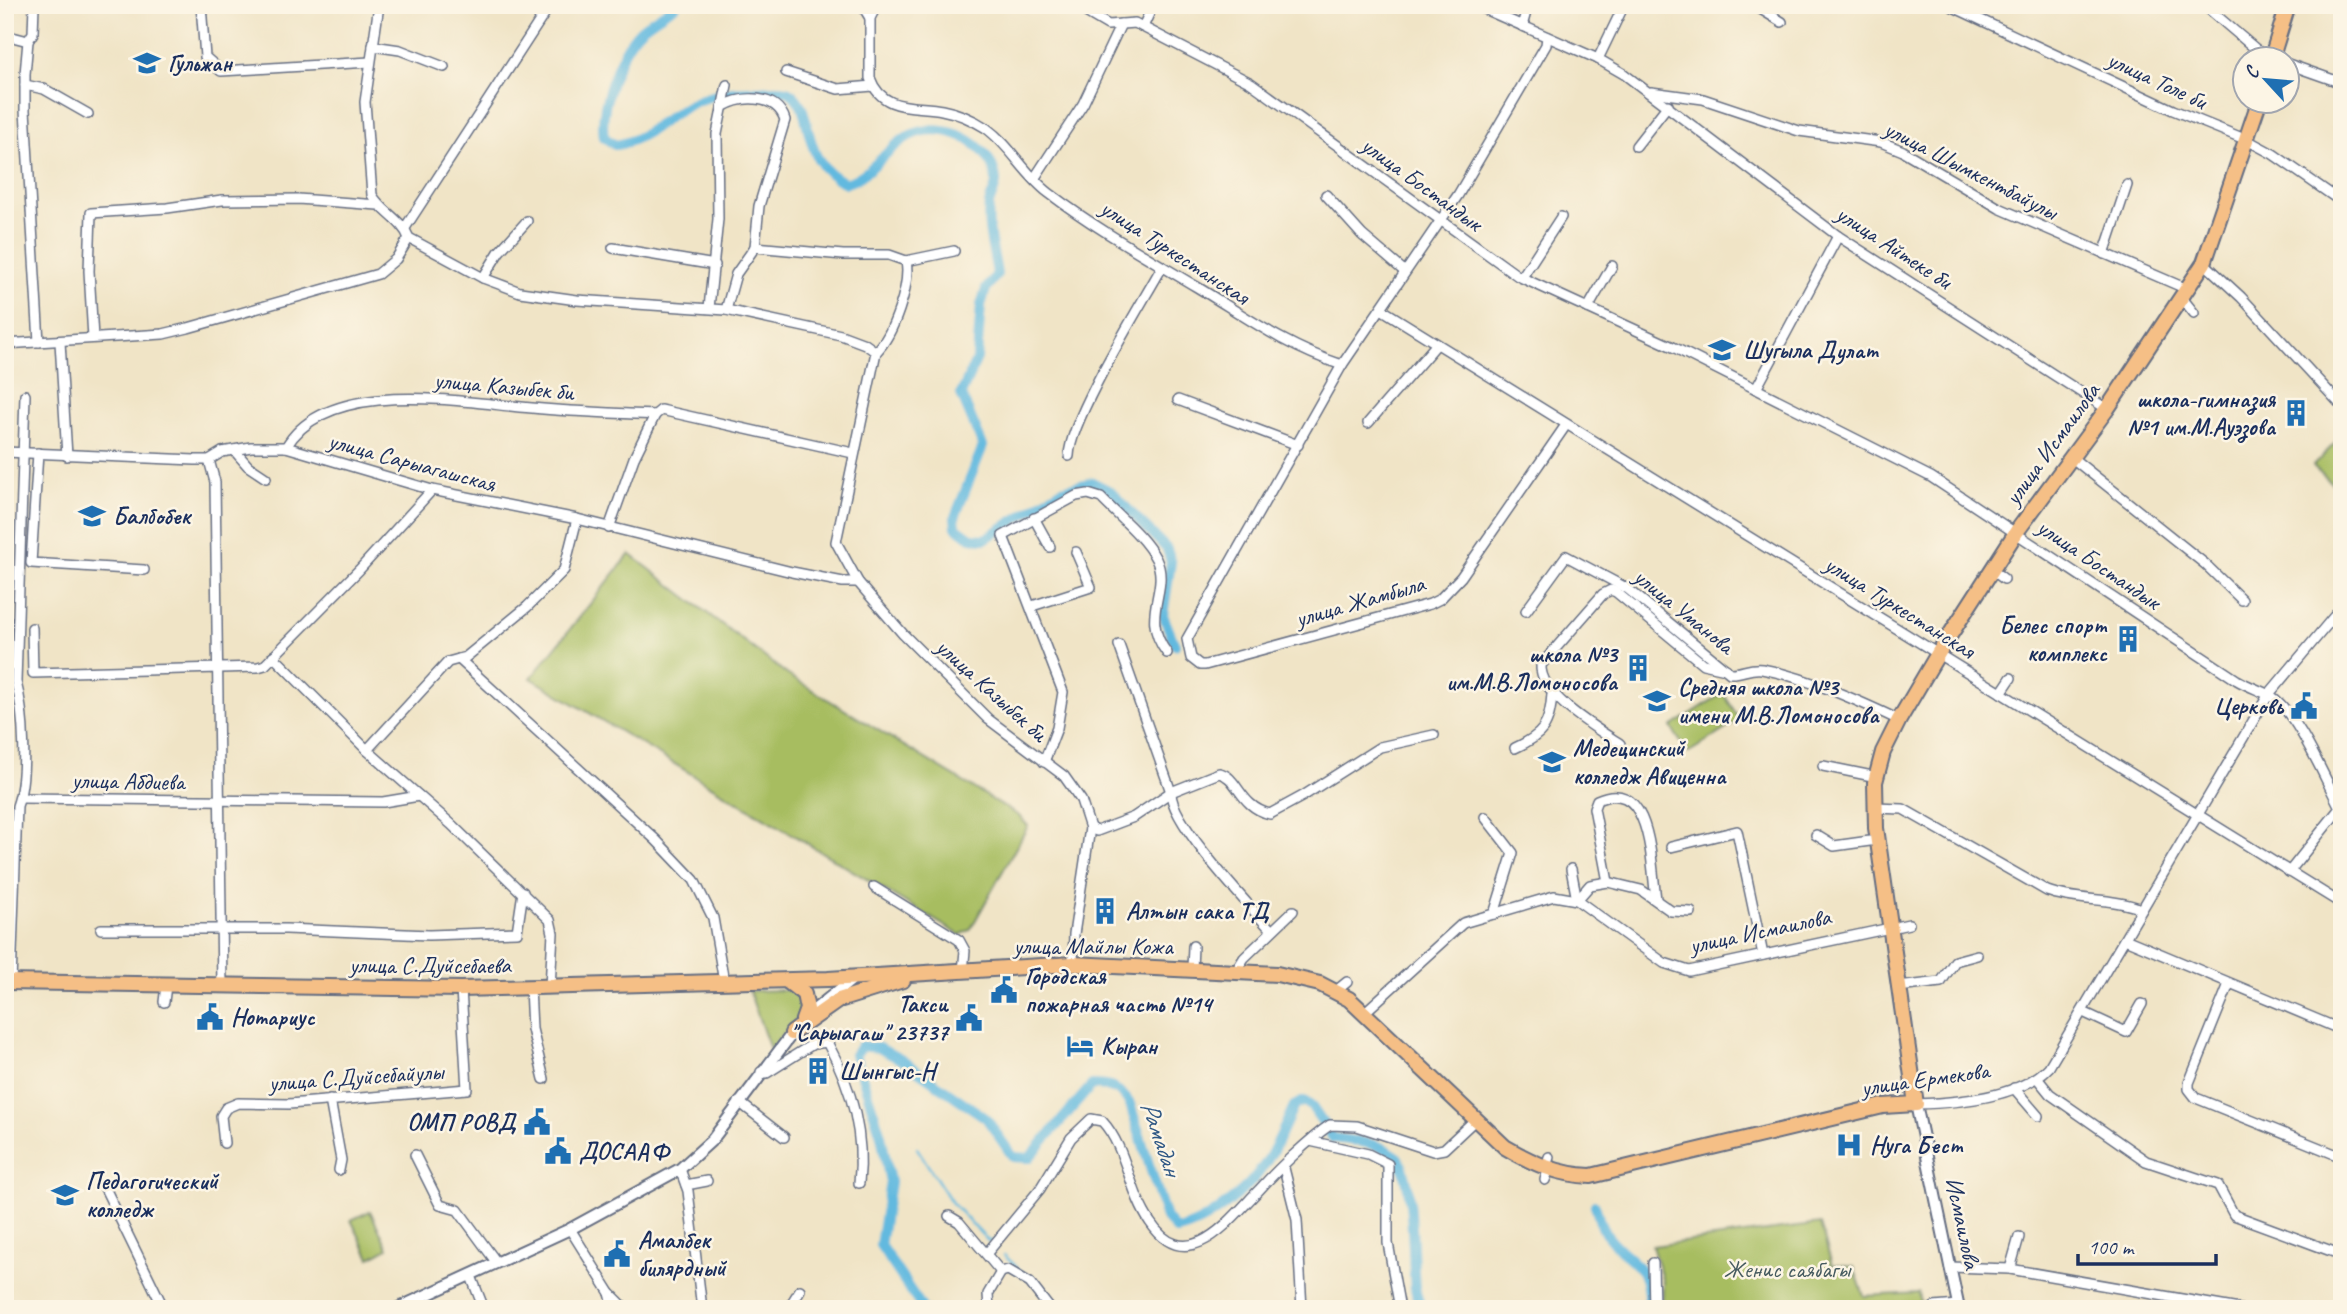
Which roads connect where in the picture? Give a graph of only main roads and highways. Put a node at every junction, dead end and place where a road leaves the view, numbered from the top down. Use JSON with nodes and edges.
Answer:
{"nodes":[{"id":1,"x":2288,"y":5,"type":"edge"},
{"id":2,"x":2277,"y":46,"type":"edge"},
{"id":3,"x":2255,"y":116,"type":"edge"},
{"id":4,"x":913,"y":974,"type":"junction"},
{"id":5,"x":854,"y":978,"type":"joint"},
{"id":6,"x":786,"y":981,"type":"junction"},
{"id":7,"x":8,"y":982,"type":"edge"},
{"id":8,"x":1365,"y":1012,"type":"joint"},
{"id":9,"x":803,"y":1020,"type":"road end"},
{"id":10,"x":793,"y":1033,"type":"road end"},
{"id":11,"x":1916,"y":1104,"type":"joint"}],
"edges":[{"from":1,"to":2,"type":"main road"},
{"from":3,"to":11,"type":"main road","name":"улица Исмаилова"},
{"from":4,"to":5,"type":"main road","name":"улица Майлы Кожа"},
{"from":4,"to":8,"type":"main road","name":"улица Майлы Кожа"},
{"from":4,"to":10,"type":"main road"},
{"from":5,"to":6,"type":"main road","name":"улица С.Дуйсебаева"},
{"from":6,"to":7,"type":"main road","name":"улица С.Дуйсебаева"},
{"from":6,"to":9,"type":"main road"},
{"from":8,"to":11,"type":"main road","name":"улица Ермекова"}]}
